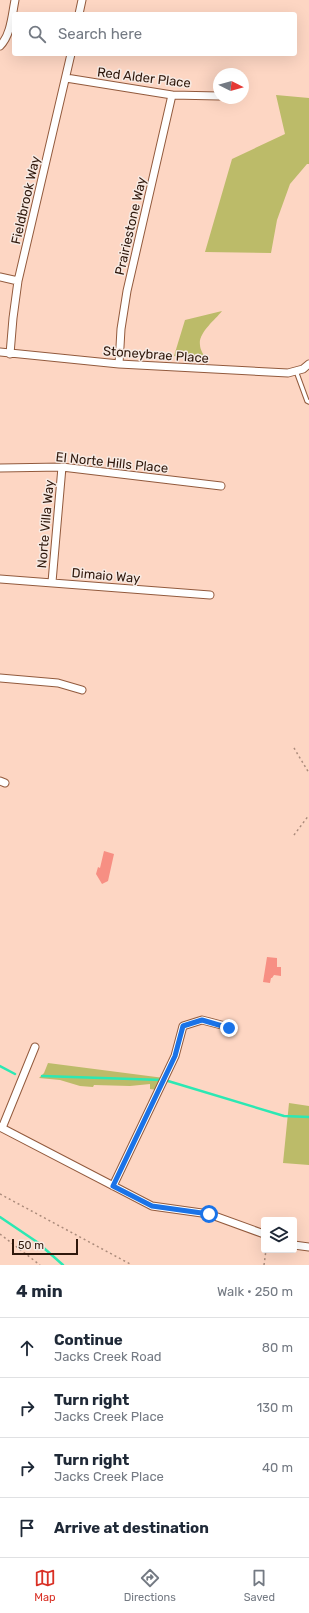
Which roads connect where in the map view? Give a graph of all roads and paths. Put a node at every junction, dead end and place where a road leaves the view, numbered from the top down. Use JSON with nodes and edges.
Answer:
{"nodes":[{"id":1,"x":16,"y":0,"type":"edge"},
{"id":2,"x":82,"y":0,"type":"edge"},
{"id":3,"x":13,"y":12,"type":"edge"},
{"id":4,"x":79,"y":12,"type":"edge"},
{"id":5,"x":12,"y":18,"type":"edge"},
{"id":6,"x":0,"y":46,"type":"edge"},
{"id":7,"x":71,"y":56,"type":"edge"},
{"id":8,"x":66,"y":78,"type":"junction"},
{"id":9,"x":172,"y":95,"type":"junction"},
{"id":10,"x":213,"y":96,"type":"edge"},
{"id":11,"x":0,"y":277,"type":"edge"},
{"id":12,"x":18,"y":281,"type":"junction"},
{"id":13,"x":0,"y":352,"type":"edge"},
{"id":14,"x":10,"y":354,"type":"junction"},
{"id":15,"x":119,"y":364,"type":"junction"},
{"id":16,"x":309,"y":364,"type":"edge"},
{"id":17,"x":296,"y":371,"type":"junction"},
{"id":18,"x":309,"y":402,"type":"edge"},
{"id":19,"x":62,"y":467,"type":"junction"},
{"id":20,"x":0,"y":468,"type":"edge"},
{"id":21,"x":221,"y":486,"type":"dead end"},
{"id":22,"x":0,"y":579,"type":"edge"},
{"id":23,"x":52,"y":582,"type":"junction"},
{"id":24,"x":210,"y":595,"type":"dead end"},
{"id":25,"x":0,"y":678,"type":"edge"},
{"id":26,"x":82,"y":690,"type":"dead end"},
{"id":27,"x":294,"y":748,"type":"dead end"},
{"id":28,"x":309,"y":774,"type":"edge"},
{"id":29,"x":309,"y":815,"type":"edge"},
{"id":30,"x":294,"y":835,"type":"dead end"},
{"id":31,"x":229,"y":1028,"type":"dead end"},
{"id":32,"x":35,"y":1047,"type":"dead end"},
{"id":33,"x":1,"y":1127,"type":"edge"},
{"id":34,"x":113,"y":1186,"type":"junction"},
{"id":35,"x":0,"y":1194,"type":"edge"},
{"id":36,"x":261,"y":1233,"type":"edge"},
{"id":37,"x":0,"y":1234,"type":"edge"},
{"id":38,"x":297,"y":1245,"type":"edge"},
{"id":39,"x":309,"y":1247,"type":"edge"},
{"id":40,"x":266,"y":1253,"type":"edge"},
{"id":41,"x":40,"y":1265,"type":"edge"},
{"id":42,"x":132,"y":1265,"type":"edge"},
{"id":43,"x":264,"y":1265,"type":"edge"}],
"edges":[{"from":1,"to":3,"type":"street"},
{"from":2,"to":4,"type":"street"},
{"from":5,"to":6,"type":"street"},
{"from":7,"to":8,"type":"street","name":"Fieldbrook Way"},
{"from":8,"to":9,"type":"street","name":"Red Alder Place"},
{"from":8,"to":12,"type":"street","name":"Fieldbrook Way"},
{"from":9,"to":10,"type":"street","name":"Red Alder Place"},
{"from":9,"to":15,"type":"street","name":"Prairiestone Way"},
{"from":11,"to":12,"type":"street"},
{"from":12,"to":14,"type":"street","name":"Fieldbrook Way"},
{"from":13,"to":14,"type":"street","name":"Stoneybrae Place"},
{"from":14,"to":15,"type":"street","name":"Stoneybrae Place"},
{"from":15,"to":17,"type":"street","name":"Stoneybrae Place"},
{"from":16,"to":17,"type":"street","name":"Stoneybrae Place"},
{"from":17,"to":18,"type":"lane"},
{"from":19,"to":20,"type":"street","name":"El Norte Hills Place"},
{"from":19,"to":21,"type":"street","name":"El Norte Hills Place"},
{"from":19,"to":23,"type":"street","name":"Norte Villa Way"},
{"from":22,"to":23,"type":"street","name":"Dimaio Way"},
{"from":23,"to":24,"type":"street","name":"Dimaio Way"},
{"from":25,"to":26,"type":"street"},
{"from":27,"to":28,"type":"path"},
{"from":29,"to":30,"type":"path"},
{"from":31,"to":34,"type":"street"},
{"from":32,"to":33,"type":"street"},
{"from":33,"to":34,"type":"street"},
{"from":34,"to":36,"type":"street"},
{"from":35,"to":42,"type":"path"},
{"from":37,"to":41,"type":"path"},
{"from":38,"to":39,"type":"street"},
{"from":40,"to":43,"type":"path"}]}
